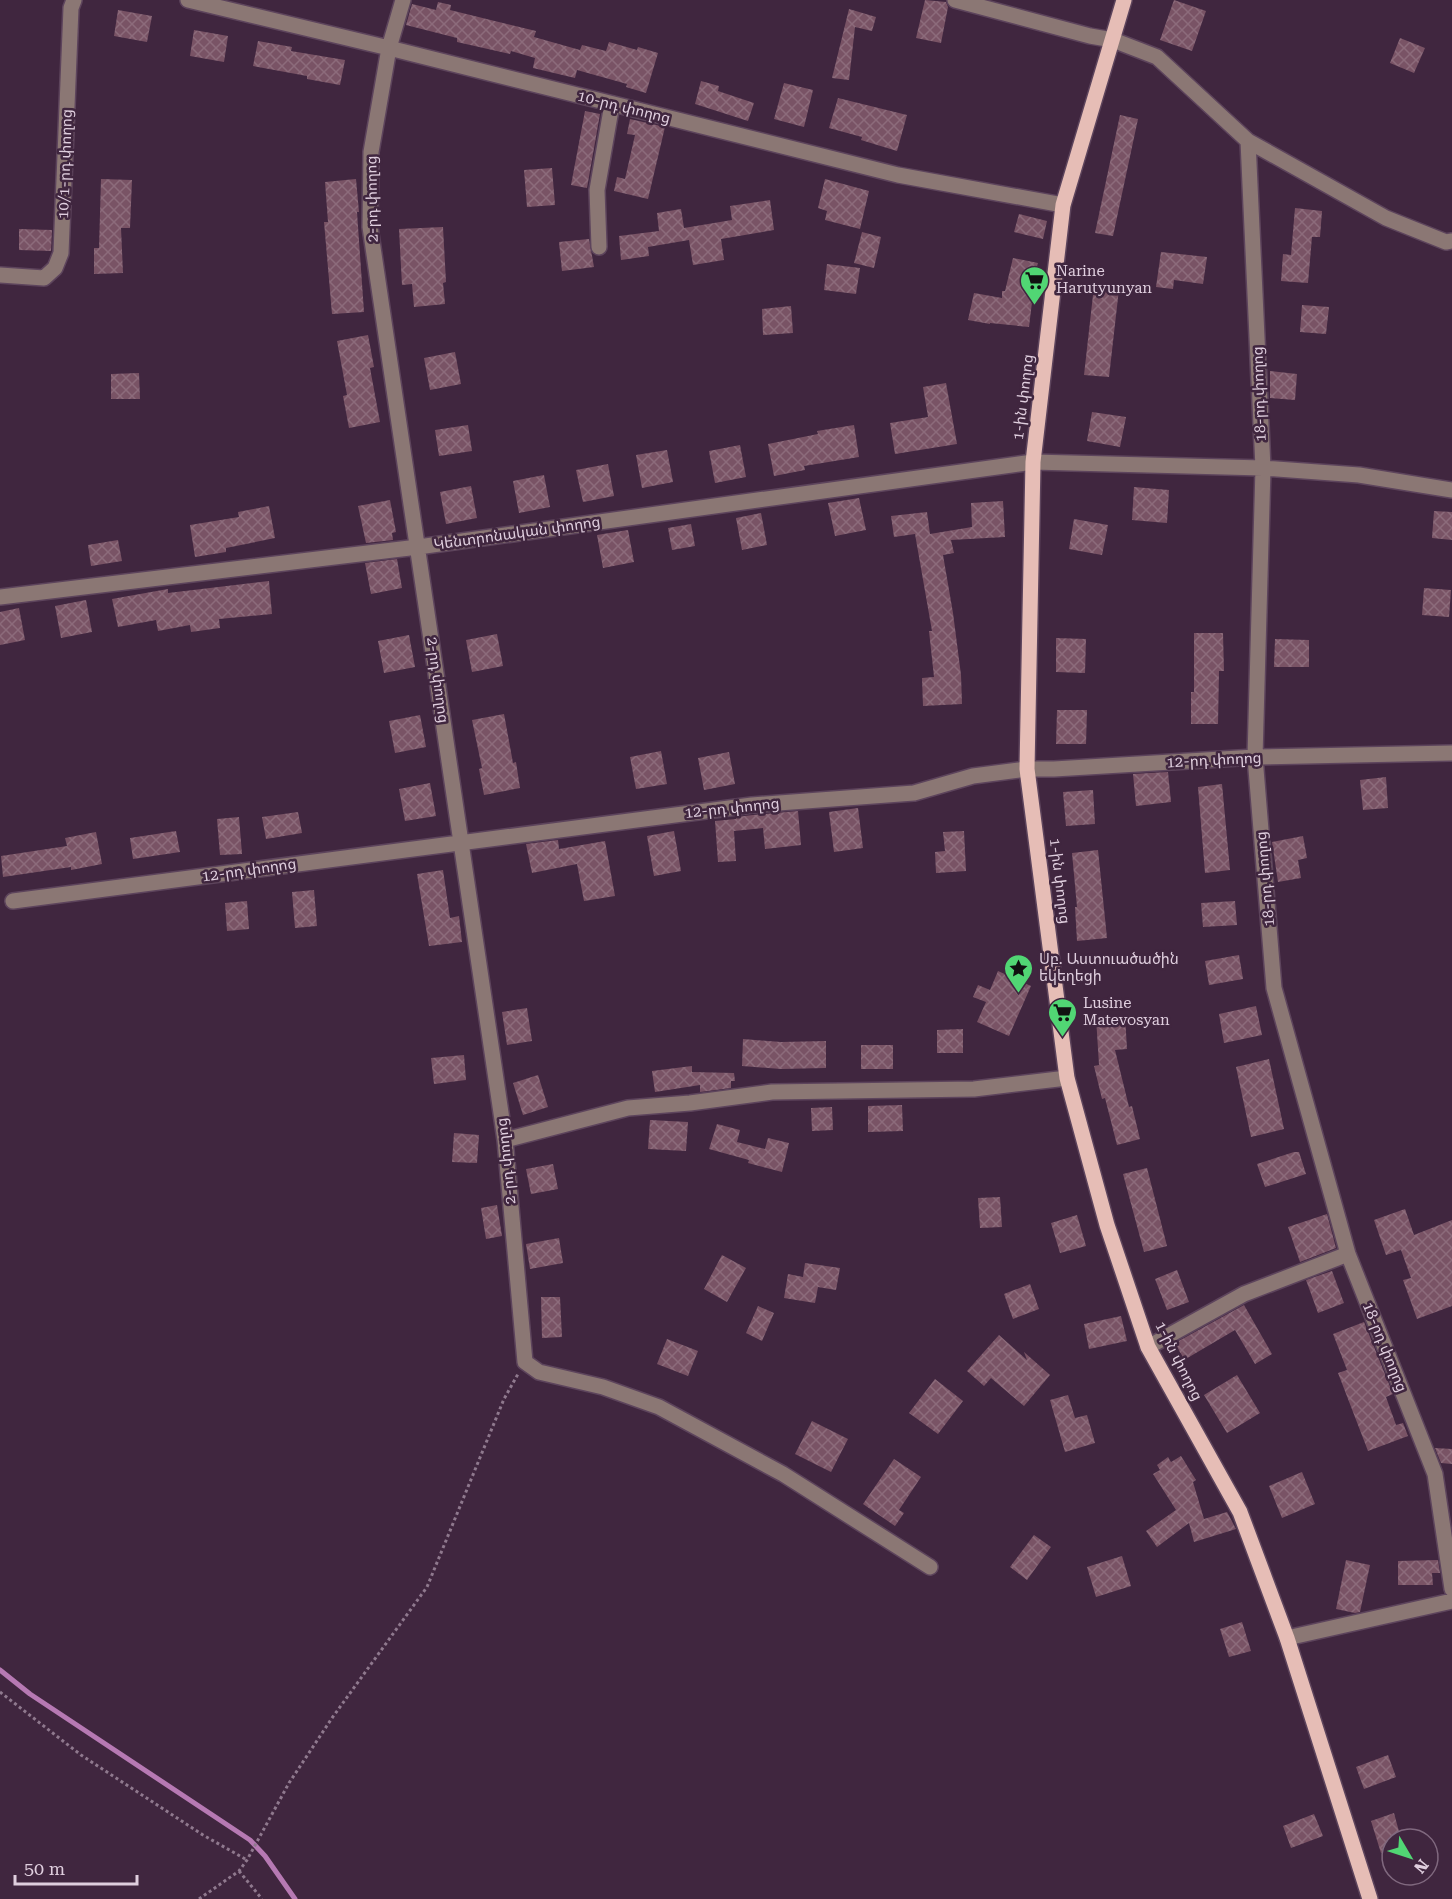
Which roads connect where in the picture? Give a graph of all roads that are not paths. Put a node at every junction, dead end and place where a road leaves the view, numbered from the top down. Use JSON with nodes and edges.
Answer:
{"nodes":[{"id":1,"x":74,"y":0,"type":"edge"},
{"id":2,"x":188,"y":0,"type":"edge"},
{"id":3,"x":403,"y":0,"type":"edge"},
{"id":4,"x":955,"y":0,"type":"edge"},
{"id":5,"x":1124,"y":0,"type":"edge"},
{"id":6,"x":1113,"y":40,"type":"junction"},
{"id":7,"x":389,"y":48,"type":"junction"},
{"id":8,"x":612,"y":104,"type":"junction"},
{"id":9,"x":1248,"y":141,"type":"junction"},
{"id":10,"x":1063,"y":205,"type":"junction"},
{"id":11,"x":1452,"y":241,"type":"edge"},
{"id":12,"x":599,"y":247,"type":"dead end"},
{"id":13,"x":0,"y":275,"type":"edge"},
{"id":14,"x":1033,"y":462,"type":"junction"},
{"id":15,"x":1263,"y":468,"type":"junction"},
{"id":16,"x":1452,"y":490,"type":"edge"},
{"id":17,"x":418,"y":547,"type":"junction"},
{"id":18,"x":0,"y":597,"type":"edge"},
{"id":19,"x":1452,"y":753,"type":"edge"},
{"id":20,"x":1255,"y":757,"type":"junction"},
{"id":21,"x":1027,"y":769,"type":"junction"},
{"id":22,"x":461,"y":842,"type":"junction"},
{"id":23,"x":13,"y":901,"type":"dead end"},
{"id":24,"x":1067,"y":1078,"type":"junction"},
{"id":25,"x":505,"y":1140,"type":"junction"},
{"id":26,"x":1348,"y":1254,"type":"junction"},
{"id":27,"x":1148,"y":1347,"type":"junction"},
{"id":28,"x":930,"y":1567,"type":"dead end"},
{"id":29,"x":1452,"y":1589,"type":"edge"},
{"id":30,"x":1452,"y":1600,"type":"edge"},
{"id":31,"x":1287,"y":1638,"type":"junction"},
{"id":32,"x":1370,"y":1899,"type":"edge"}],
"edges":[{"from":1,"to":13,"type":"street","name":"10/1-րդ փողոց"},
{"from":2,"to":7,"type":"street","name":"10-րդ փողոց"},
{"from":3,"to":7,"type":"street","name":"2-րդ փողոց"},
{"from":4,"to":6,"type":"street"},
{"from":5,"to":6,"type":"main road","name":"1-ին փողոց"},
{"from":6,"to":9,"type":"street"},
{"from":6,"to":10,"type":"main road","name":"1-ին փողոց"},
{"from":7,"to":8,"type":"street","name":"10-րդ փողոց"},
{"from":7,"to":17,"type":"street","name":"2-րդ փողոց"},
{"from":8,"to":10,"type":"street","name":"10-րդ փողոց"},
{"from":8,"to":12,"type":"street"},
{"from":9,"to":11,"type":"street"},
{"from":9,"to":15,"type":"street","name":"18-րդ փողոց"},
{"from":10,"to":14,"type":"main road","name":"1-ին փողոց"},
{"from":14,"to":15,"type":"street","name":"Կենտրոնական փողոց"},
{"from":14,"to":17,"type":"street","name":"Կենտրոնական փողոց"},
{"from":14,"to":21,"type":"main road","name":"1-ին փողոց"},
{"from":15,"to":16,"type":"street","name":"Կենտրոնական փողոց"},
{"from":15,"to":20,"type":"street","name":"18-րդ փողոց"},
{"from":17,"to":18,"type":"street","name":"Կենտրոնական փողոց"},
{"from":17,"to":22,"type":"street","name":"2-րդ փողոց"},
{"from":19,"to":20,"type":"street","name":"12-րդ փողոց"},
{"from":20,"to":21,"type":"street","name":"12-րդ փողոց"},
{"from":20,"to":26,"type":"street","name":"18-րդ փողոց"},
{"from":21,"to":22,"type":"street","name":"12-րդ փողոց"},
{"from":21,"to":24,"type":"main road","name":"1-ին փողոց"},
{"from":22,"to":23,"type":"street","name":"12-րդ փողոց"},
{"from":22,"to":25,"type":"street","name":"2-րդ փողոց"},
{"from":24,"to":25,"type":"street"},
{"from":24,"to":27,"type":"main road","name":"1-ին փողոց"},
{"from":25,"to":28,"type":"street","name":"2-րդ փողոց"},
{"from":26,"to":27,"type":"street"},
{"from":26,"to":29,"type":"street","name":"18-րդ փողոց"},
{"from":27,"to":31,"type":"main road","name":"1-ին փողոց"},
{"from":30,"to":31,"type":"street"},
{"from":31,"to":32,"type":"main road","name":"1-ին փողոց"}]}
